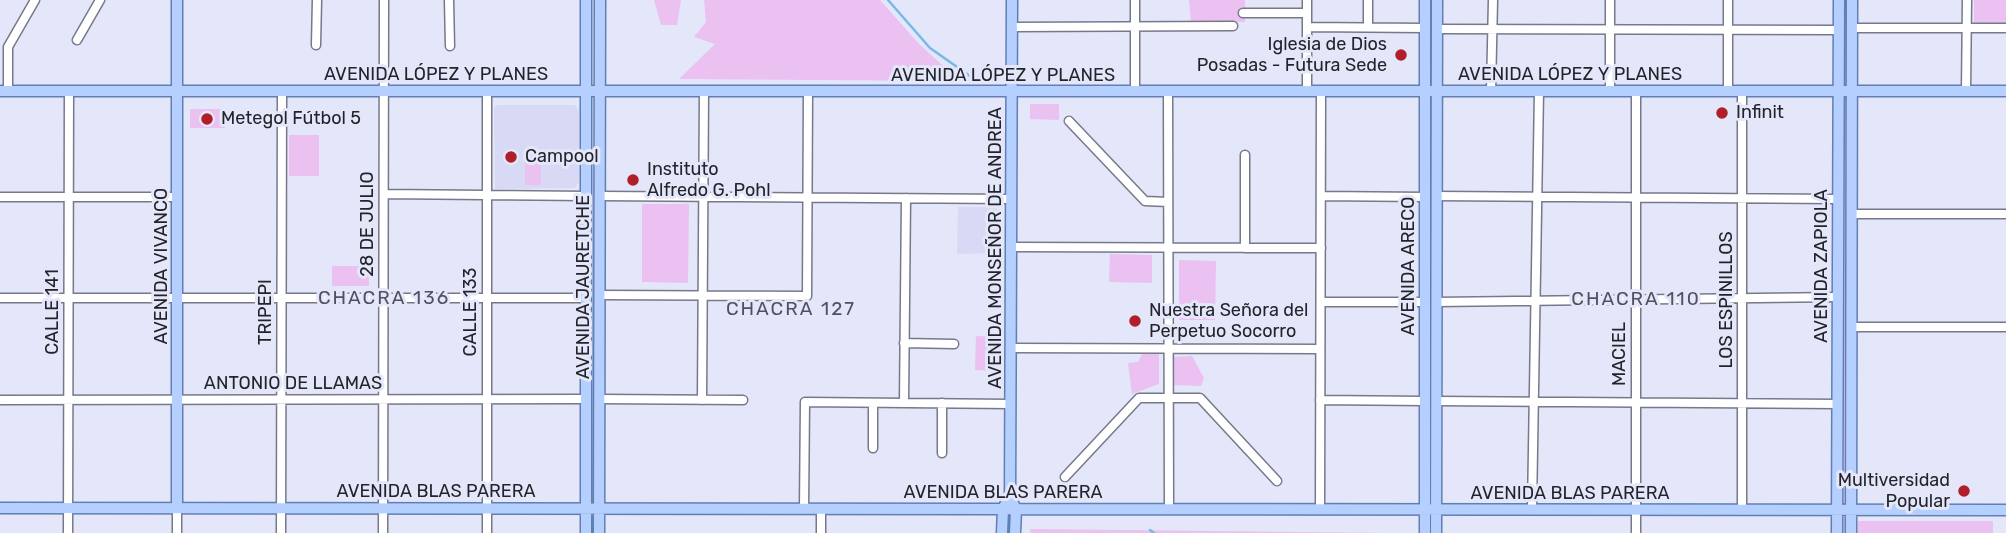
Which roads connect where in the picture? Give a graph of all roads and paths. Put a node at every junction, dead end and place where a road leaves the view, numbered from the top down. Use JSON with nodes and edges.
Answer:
{"nodes":[{"id":1,"x":35,"y":0,"type":"edge"},
{"id":2,"x":100,"y":0,"type":"edge"},
{"id":3,"x":177,"y":0,"type":"edge"},
{"id":4,"x":317,"y":0,"type":"edge"},
{"id":5,"x":384,"y":0,"type":"edge"},
{"id":6,"x":449,"y":0,"type":"edge"},
{"id":7,"x":586,"y":0,"type":"edge"},
{"id":8,"x":600,"y":0,"type":"edge"},
{"id":9,"x":1012,"y":0,"type":"edge"},
{"id":10,"x":1135,"y":0,"type":"edge"},
{"id":11,"x":1307,"y":0,"type":"edge"},
{"id":12,"x":1368,"y":0,"type":"edge"},
{"id":13,"x":1425,"y":0,"type":"edge"},
{"id":14,"x":1437,"y":0,"type":"edge"},
{"id":15,"x":1493,"y":0,"type":"edge"},
{"id":16,"x":1610,"y":0,"type":"edge"},
{"id":17,"x":1728,"y":0,"type":"edge"},
{"id":18,"x":1839,"y":0,"type":"edge"},
{"id":19,"x":1852,"y":0,"type":"edge"},
{"id":20,"x":1967,"y":0,"type":"edge"},
{"id":21,"x":1243,"y":13,"type":"dead end"},
{"id":22,"x":1307,"y":13,"type":"junction"},
{"id":23,"x":1233,"y":26,"type":"dead end"},
{"id":24,"x":1012,"y":27,"type":"junction"},
{"id":25,"x":1135,"y":27,"type":"junction"},
{"id":26,"x":1307,"y":27,"type":"junction"},
{"id":27,"x":1368,"y":27,"type":"junction"},
{"id":28,"x":1852,"y":27,"type":"junction"},
{"id":29,"x":1967,"y":27,"type":"junction"},
{"id":30,"x":2006,"y":27,"type":"edge"},
{"id":31,"x":1425,"y":28,"type":"junction"},
{"id":32,"x":1437,"y":29,"type":"junction"},
{"id":33,"x":1492,"y":29,"type":"junction"},
{"id":34,"x":1610,"y":29,"type":"junction"},
{"id":35,"x":1728,"y":30,"type":"junction"},
{"id":36,"x":1839,"y":30,"type":"junction"},
{"id":37,"x":77,"y":40,"type":"dead end"},
{"id":38,"x":316,"y":45,"type":"dead end"},
{"id":39,"x":450,"y":46,"type":"dead end"},
{"id":40,"x":4,"y":91,"type":"edge"},
{"id":41,"x":69,"y":91,"type":"junction"},
{"id":42,"x":177,"y":91,"type":"junction"},
{"id":43,"x":282,"y":91,"type":"junction"},
{"id":44,"x":384,"y":91,"type":"junction"},
{"id":45,"x":487,"y":91,"type":"junction"},
{"id":46,"x":586,"y":91,"type":"junction"},
{"id":47,"x":600,"y":91,"type":"junction"},
{"id":48,"x":704,"y":91,"type":"junction"},
{"id":49,"x":808,"y":91,"type":"junction"},
{"id":50,"x":1135,"y":91,"type":"junction"},
{"id":51,"x":1168,"y":91,"type":"junction"},
{"id":52,"x":1307,"y":91,"type":"junction"},
{"id":53,"x":1321,"y":91,"type":"junction"},
{"id":54,"x":1425,"y":91,"type":"junction"},
{"id":55,"x":1437,"y":91,"type":"junction"},
{"id":56,"x":1491,"y":91,"type":"junction"},
{"id":57,"x":1539,"y":91,"type":"junction"},
{"id":58,"x":1610,"y":91,"type":"junction"},
{"id":59,"x":1636,"y":91,"type":"junction"},
{"id":60,"x":1728,"y":91,"type":"junction"},
{"id":61,"x":1742,"y":91,"type":"junction"},
{"id":62,"x":1839,"y":91,"type":"junction"},
{"id":63,"x":1852,"y":91,"type":"junction"},
{"id":64,"x":1966,"y":91,"type":"junction"},
{"id":65,"x":2006,"y":91,"type":"edge"},
{"id":66,"x":1012,"y":92,"type":"junction"},
{"id":67,"x":1069,"y":121,"type":"dead end"},
{"id":68,"x":1245,"y":155,"type":"dead end"},
{"id":69,"x":384,"y":194,"type":"junction"},
{"id":70,"x":586,"y":196,"type":"junction"},
{"id":71,"x":600,"y":196,"type":"junction"},
{"id":72,"x":1321,"y":196,"type":"junction"},
{"id":73,"x":1436,"y":196,"type":"junction"},
{"id":74,"x":0,"y":197,"type":"edge"},
{"id":75,"x":69,"y":197,"type":"junction"},
{"id":76,"x":177,"y":197,"type":"junction"},
{"id":77,"x":487,"y":197,"type":"junction"},
{"id":78,"x":704,"y":197,"type":"junction"},
{"id":79,"x":807,"y":197,"type":"junction"},
{"id":80,"x":1425,"y":197,"type":"junction"},
{"id":81,"x":1537,"y":197,"type":"junction"},
{"id":82,"x":1636,"y":197,"type":"junction"},
{"id":83,"x":906,"y":198,"type":"junction"},
{"id":84,"x":1742,"y":198,"type":"junction"},
{"id":85,"x":1011,"y":199,"type":"junction"},
{"id":86,"x":1838,"y":199,"type":"junction"},
{"id":87,"x":1168,"y":202,"type":"junction"},
{"id":88,"x":1852,"y":214,"type":"junction"},
{"id":89,"x":2006,"y":214,"type":"edge"},
{"id":90,"x":1011,"y":247,"type":"junction"},
{"id":91,"x":1168,"y":248,"type":"junction"},
{"id":92,"x":1245,"y":248,"type":"junction"},
{"id":93,"x":1321,"y":248,"type":"junction"},
{"id":94,"x":599,"y":295,"type":"junction"},
{"id":95,"x":703,"y":296,"type":"junction"},
{"id":96,"x":1838,"y":296,"type":"junction"},
{"id":97,"x":0,"y":298,"type":"edge"},
{"id":98,"x":68,"y":298,"type":"junction"},
{"id":99,"x":177,"y":298,"type":"junction"},
{"id":100,"x":282,"y":298,"type":"junction"},
{"id":101,"x":384,"y":298,"type":"junction"},
{"id":102,"x":487,"y":298,"type":"junction"},
{"id":103,"x":586,"y":298,"type":"junction"},
{"id":104,"x":1742,"y":298,"type":"junction"},
{"id":105,"x":1636,"y":299,"type":"junction"},
{"id":106,"x":1535,"y":300,"type":"junction"},
{"id":107,"x":1321,"y":302,"type":"junction"},
{"id":108,"x":1425,"y":302,"type":"junction"},
{"id":109,"x":1436,"y":302,"type":"junction"},
{"id":110,"x":1851,"y":327,"type":"junction"},
{"id":111,"x":2006,"y":327,"type":"edge"},
{"id":112,"x":905,"y":344,"type":"junction"},
{"id":113,"x":954,"y":344,"type":"dead end"},
{"id":114,"x":1011,"y":348,"type":"junction"},
{"id":115,"x":1168,"y":349,"type":"junction"},
{"id":116,"x":1320,"y":349,"type":"junction"},
{"id":117,"x":1168,"y":397,"type":"junction"},
{"id":118,"x":599,"y":399,"type":"junction"},
{"id":119,"x":0,"y":400,"type":"edge"},
{"id":120,"x":68,"y":400,"type":"junction"},
{"id":121,"x":177,"y":400,"type":"junction"},
{"id":122,"x":282,"y":400,"type":"junction"},
{"id":123,"x":383,"y":400,"type":"junction"},
{"id":124,"x":487,"y":400,"type":"junction"},
{"id":125,"x":586,"y":400,"type":"junction"},
{"id":126,"x":702,"y":400,"type":"junction"},
{"id":127,"x":743,"y":400,"type":"dead end"},
{"id":128,"x":1320,"y":400,"type":"junction"},
{"id":129,"x":1424,"y":401,"type":"junction"},
{"id":130,"x":1436,"y":401,"type":"junction"},
{"id":131,"x":873,"y":402,"type":"junction"},
{"id":132,"x":904,"y":402,"type":"junction"},
{"id":133,"x":1534,"y":402,"type":"junction"},
{"id":134,"x":1636,"y":402,"type":"junction"},
{"id":135,"x":942,"y":403,"type":"junction"},
{"id":136,"x":1742,"y":403,"type":"junction"},
{"id":137,"x":1010,"y":404,"type":"junction"},
{"id":138,"x":1838,"y":404,"type":"junction"},
{"id":139,"x":873,"y":448,"type":"dead end"},
{"id":140,"x":942,"y":453,"type":"dead end"},
{"id":141,"x":1065,"y":477,"type":"dead end"},
{"id":142,"x":1277,"y":481,"type":"dead end"},
{"id":143,"x":1010,"y":497,"type":"junction"},
{"id":144,"x":0,"y":508,"type":"edge"},
{"id":145,"x":68,"y":508,"type":"junction"},
{"id":146,"x":177,"y":508,"type":"junction"},
{"id":147,"x":281,"y":508,"type":"junction"},
{"id":148,"x":383,"y":508,"type":"junction"},
{"id":149,"x":487,"y":508,"type":"junction"},
{"id":150,"x":586,"y":508,"type":"junction"},
{"id":151,"x":599,"y":509,"type":"junction"},
{"id":152,"x":804,"y":509,"type":"junction"},
{"id":153,"x":821,"y":509,"type":"junction"},
{"id":154,"x":1003,"y":509,"type":"junction"},
{"id":155,"x":1016,"y":509,"type":"junction"},
{"id":156,"x":1168,"y":509,"type":"junction"},
{"id":157,"x":1320,"y":509,"type":"junction"},
{"id":158,"x":1425,"y":509,"type":"junction"},
{"id":159,"x":1436,"y":509,"type":"junction"},
{"id":160,"x":1532,"y":509,"type":"junction"},
{"id":161,"x":1742,"y":509,"type":"junction"},
{"id":162,"x":1636,"y":510,"type":"junction"},
{"id":163,"x":1837,"y":510,"type":"junction"},
{"id":164,"x":1851,"y":510,"type":"junction"},
{"id":165,"x":2006,"y":510,"type":"edge"},
{"id":166,"x":68,"y":533,"type":"edge"},
{"id":167,"x":177,"y":533,"type":"edge"},
{"id":168,"x":281,"y":533,"type":"edge"},
{"id":169,"x":383,"y":533,"type":"edge"},
{"id":170,"x":487,"y":533,"type":"edge"},
{"id":171,"x":586,"y":533,"type":"edge"},
{"id":172,"x":599,"y":533,"type":"edge"},
{"id":173,"x":821,"y":533,"type":"edge"},
{"id":174,"x":1002,"y":533,"type":"edge"},
{"id":175,"x":1015,"y":533,"type":"edge"},
{"id":176,"x":1425,"y":533,"type":"edge"},
{"id":177,"x":1436,"y":533,"type":"edge"},
{"id":178,"x":1636,"y":533,"type":"edge"},
{"id":179,"x":1837,"y":533,"type":"edge"},
{"id":180,"x":1850,"y":533,"type":"edge"}],
"edges":[{"from":1,"to":40,"type":"street"},
{"from":2,"to":37,"type":"street"},
{"from":3,"to":42,"type":"main road","name":"AVENIDA VIVANCO"},
{"from":4,"to":38,"type":"street"},
{"from":5,"to":44,"type":"street","name":"28 DE JULIO"},
{"from":6,"to":39,"type":"street"},
{"from":7,"to":46,"type":"main road","name":"AVENIDA JAURETCHE"},
{"from":8,"to":47,"type":"main road","name":"AVENIDA JAURETCHE"},
{"from":9,"to":24,"type":"main road","name":"AVENIDA MONSEÑOR DE ANDREA"},
{"from":10,"to":25,"type":"street"},
{"from":11,"to":22,"type":"street"},
{"from":12,"to":27,"type":"street"},
{"from":13,"to":31,"type":"main road","name":"AVENIDA ARECO"},
{"from":14,"to":32,"type":"main road","name":"AVENIDA ARECO"},
{"from":15,"to":33,"type":"street"},
{"from":16,"to":34,"type":"street"},
{"from":17,"to":35,"type":"street"},
{"from":18,"to":36,"type":"main road","name":"AVENIDA ZAPIOLA"},
{"from":19,"to":28,"type":"main road","name":"AVENIDA ZAPIOLA"},
{"from":20,"to":29,"type":"street"},
{"from":21,"to":22,"type":"street"},
{"from":22,"to":26,"type":"street"},
{"from":23,"to":25,"type":"street"},
{"from":24,"to":25,"type":"street"},
{"from":24,"to":66,"type":"main road","name":"AVENIDA MONSEÑOR DE ANDREA"},
{"from":25,"to":50,"type":"street"},
{"from":26,"to":27,"type":"street"},
{"from":26,"to":52,"type":"street"},
{"from":27,"to":31,"type":"street"},
{"from":28,"to":29,"type":"street"},
{"from":28,"to":63,"type":"main road","name":"AVENIDA ZAPIOLA"},
{"from":29,"to":30,"type":"street"},
{"from":29,"to":64,"type":"street"},
{"from":31,"to":54,"type":"main road","name":"AVENIDA ARECO"},
{"from":32,"to":33,"type":"street"},
{"from":32,"to":55,"type":"main road","name":"AVENIDA ARECO"},
{"from":33,"to":34,"type":"street"},
{"from":33,"to":56,"type":"street"},
{"from":34,"to":35,"type":"street"},
{"from":34,"to":58,"type":"street"},
{"from":35,"to":36,"type":"street"},
{"from":35,"to":60,"type":"street"},
{"from":36,"to":62,"type":"main road","name":"AVENIDA ZAPIOLA"},
{"from":40,"to":41,"type":"main road","name":"AVENIDA LÓPEZ Y PLANES"},
{"from":41,"to":42,"type":"main road","name":"AVENIDA LÓPEZ Y PLANES"},
{"from":41,"to":75,"type":"street","name":"CALLE 141"},
{"from":42,"to":43,"type":"main road","name":"AVENIDA LÓPEZ Y PLANES"},
{"from":42,"to":76,"type":"main road","name":"AVENIDA VIVANCO"},
{"from":43,"to":44,"type":"main road","name":"AVENIDA LÓPEZ Y PLANES"},
{"from":43,"to":100,"type":"street","name":"TRIPEPI"},
{"from":44,"to":45,"type":"main road","name":"AVENIDA LÓPEZ Y PLANES"},
{"from":44,"to":69,"type":"street","name":"28 DE JULIO"},
{"from":45,"to":46,"type":"main road","name":"AVENIDA LÓPEZ Y PLANES"},
{"from":45,"to":77,"type":"street","name":"CALLE 133"},
{"from":46,"to":47,"type":"main road","name":"AVENIDA LÓPEZ Y PLANES"},
{"from":46,"to":70,"type":"main road","name":"AVENIDA JAURETCHE"},
{"from":47,"to":48,"type":"main road","name":"AVENIDA LÓPEZ Y PLANES"},
{"from":47,"to":71,"type":"main road","name":"AVENIDA JAURETCHE"},
{"from":48,"to":49,"type":"main road","name":"AVENIDA LÓPEZ Y PLANES"},
{"from":48,"to":78,"type":"street"},
{"from":49,"to":66,"type":"main road","name":"AVENIDA LÓPEZ Y PLANES"},
{"from":49,"to":79,"type":"street"},
{"from":50,"to":51,"type":"main road","name":"AVENIDA LÓPEZ Y PLANES"},
{"from":50,"to":66,"type":"main road","name":"AVENIDA LÓPEZ Y PLANES"},
{"from":51,"to":52,"type":"main road","name":"AVENIDA LÓPEZ Y PLANES"},
{"from":51,"to":87,"type":"street"},
{"from":52,"to":53,"type":"main road","name":"AVENIDA LÓPEZ Y PLANES"},
{"from":53,"to":54,"type":"main road","name":"AVENIDA LÓPEZ Y PLANES"},
{"from":53,"to":72,"type":"street"},
{"from":54,"to":55,"type":"main road","name":"AVENIDA LÓPEZ Y PLANES"},
{"from":54,"to":80,"type":"main road","name":"AVENIDA ARECO"},
{"from":55,"to":56,"type":"main road","name":"AVENIDA LÓPEZ Y PLANES"},
{"from":55,"to":73,"type":"main road","name":"AVENIDA ARECO"},
{"from":56,"to":57,"type":"main road","name":"AVENIDA LÓPEZ Y PLANES"},
{"from":57,"to":58,"type":"main road","name":"AVENIDA LÓPEZ Y PLANES"},
{"from":57,"to":81,"type":"street"},
{"from":58,"to":59,"type":"main road","name":"AVENIDA LÓPEZ Y PLANES"},
{"from":59,"to":60,"type":"main road","name":"AVENIDA LÓPEZ Y PLANES"},
{"from":59,"to":82,"type":"street","name":"MACIEL"},
{"from":60,"to":61,"type":"main road","name":"AVENIDA LÓPEZ Y PLANES"},
{"from":61,"to":62,"type":"main road","name":"AVENIDA LÓPEZ Y PLANES"},
{"from":61,"to":84,"type":"street","name":"LOS ESPINILLOS"},
{"from":62,"to":63,"type":"main road","name":"AVENIDA LÓPEZ Y PLANES"},
{"from":62,"to":86,"type":"main road","name":"AVENIDA ZAPIOLA"},
{"from":63,"to":64,"type":"main road","name":"AVENIDA LÓPEZ Y PLANES"},
{"from":63,"to":88,"type":"main road","name":"AVENIDA ZAPIOLA"},
{"from":64,"to":65,"type":"main road","name":"AVENIDA LÓPEZ Y PLANES"},
{"from":66,"to":85,"type":"main road","name":"AVENIDA MONSEÑOR DE ANDREA"},
{"from":67,"to":87,"type":"street"},
{"from":68,"to":92,"type":"street"},
{"from":69,"to":77,"type":"street"},
{"from":69,"to":101,"type":"street","name":"28 DE JULIO"},
{"from":70,"to":77,"type":"street"},
{"from":70,"to":103,"type":"main road","name":"AVENIDA JAURETCHE"},
{"from":71,"to":78,"type":"street"},
{"from":71,"to":94,"type":"main road","name":"AVENIDA JAURETCHE"},
{"from":72,"to":80,"type":"street"},
{"from":72,"to":93,"type":"street"},
{"from":73,"to":81,"type":"street"},
{"from":73,"to":109,"type":"main road","name":"AVENIDA ARECO"},
{"from":74,"to":75,"type":"street"},
{"from":75,"to":76,"type":"street"},
{"from":75,"to":98,"type":"street","name":"CALLE 141"},
{"from":76,"to":99,"type":"main road","name":"AVENIDA VIVANCO"},
{"from":77,"to":102,"type":"street","name":"CALLE 133"},
{"from":78,"to":79,"type":"street"},
{"from":78,"to":95,"type":"street"},
{"from":79,"to":83,"type":"street"},
{"from":79,"to":95,"type":"street"},
{"from":80,"to":108,"type":"main road","name":"AVENIDA ARECO"},
{"from":81,"to":82,"type":"street"},
{"from":81,"to":106,"type":"street"},
{"from":82,"to":84,"type":"street"},
{"from":82,"to":105,"type":"street","name":"MACIEL"},
{"from":83,"to":85,"type":"street"},
{"from":83,"to":112,"type":"street"},
{"from":84,"to":86,"type":"street"},
{"from":84,"to":104,"type":"street","name":"LOS ESPINILLOS"},
{"from":85,"to":90,"type":"main road","name":"AVENIDA MONSEÑOR DE ANDREA"},
{"from":86,"to":96,"type":"main road","name":"AVENIDA ZAPIOLA"},
{"from":87,"to":91,"type":"street"},
{"from":88,"to":89,"type":"street"},
{"from":88,"to":110,"type":"main road","name":"AVENIDA ZAPIOLA"},
{"from":90,"to":91,"type":"street"},
{"from":90,"to":114,"type":"main road","name":"AVENIDA MONSEÑOR DE ANDREA"},
{"from":91,"to":92,"type":"street"},
{"from":91,"to":115,"type":"street"},
{"from":92,"to":93,"type":"street"},
{"from":93,"to":107,"type":"street"},
{"from":94,"to":95,"type":"street"},
{"from":94,"to":118,"type":"main road","name":"AVENIDA JAURETCHE"},
{"from":95,"to":126,"type":"street"},
{"from":96,"to":104,"type":"street"},
{"from":96,"to":138,"type":"main road","name":"AVENIDA ZAPIOLA"},
{"from":97,"to":98,"type":"street"},
{"from":98,"to":99,"type":"street"},
{"from":98,"to":120,"type":"street","name":"CALLE 141"},
{"from":99,"to":100,"type":"street"},
{"from":99,"to":121,"type":"main road","name":"AVENIDA VIVANCO"},
{"from":100,"to":101,"type":"street"},
{"from":100,"to":122,"type":"street","name":"TRIPEPI"},
{"from":101,"to":102,"type":"street"},
{"from":101,"to":123,"type":"street","name":"28 DE JULIO"},
{"from":102,"to":103,"type":"street"},
{"from":102,"to":124,"type":"street","name":"CALLE 133"},
{"from":103,"to":125,"type":"main road","name":"AVENIDA JAURETCHE"},
{"from":104,"to":105,"type":"street"},
{"from":104,"to":136,"type":"street","name":"LOS ESPINILLOS"},
{"from":105,"to":106,"type":"street"},
{"from":105,"to":134,"type":"street","name":"MACIEL"},
{"from":106,"to":109,"type":"street"},
{"from":106,"to":133,"type":"street"},
{"from":107,"to":108,"type":"street"},
{"from":107,"to":116,"type":"street"},
{"from":108,"to":129,"type":"main road","name":"AVENIDA ARECO"},
{"from":109,"to":130,"type":"main road","name":"AVENIDA ARECO"},
{"from":110,"to":111,"type":"street"},
{"from":110,"to":164,"type":"main road","name":"AVENIDA ZAPIOLA"},
{"from":112,"to":113,"type":"street"},
{"from":112,"to":132,"type":"street"},
{"from":114,"to":115,"type":"street"},
{"from":114,"to":137,"type":"main road","name":"AVENIDA MONSEÑOR DE ANDREA"},
{"from":115,"to":116,"type":"street"},
{"from":115,"to":117,"type":"street"},
{"from":116,"to":128,"type":"street"},
{"from":117,"to":141,"type":"street"},
{"from":117,"to":142,"type":"street"},
{"from":117,"to":156,"type":"street"},
{"from":118,"to":126,"type":"street"},
{"from":118,"to":151,"type":"main road","name":"AVENIDA JAURETCHE"},
{"from":119,"to":120,"type":"street","name":"ANTONIO DE LLAMAS"},
{"from":120,"to":121,"type":"street","name":"ANTONIO DE LLAMAS"},
{"from":120,"to":145,"type":"street","name":"CALLE 141"},
{"from":121,"to":122,"type":"street","name":"ANTONIO DE LLAMAS"},
{"from":121,"to":146,"type":"main road","name":"AVENIDA VIVANCO"},
{"from":122,"to":123,"type":"street","name":"ANTONIO DE LLAMAS"},
{"from":122,"to":147,"type":"street","name":"TRIPEPI"},
{"from":123,"to":124,"type":"street","name":"ANTONIO DE LLAMAS"},
{"from":123,"to":148,"type":"street","name":"28 DE JULIO"},
{"from":124,"to":125,"type":"street","name":"ANTONIO DE LLAMAS"},
{"from":124,"to":149,"type":"street","name":"CALLE 133"},
{"from":125,"to":150,"type":"main road","name":"AVENIDA JAURETCHE"},
{"from":126,"to":127,"type":"street"},
{"from":128,"to":129,"type":"street"},
{"from":128,"to":157,"type":"street"},
{"from":129,"to":158,"type":"main road","name":"AVENIDA ARECO"},
{"from":130,"to":133,"type":"street"},
{"from":130,"to":159,"type":"main road","name":"AVENIDA ARECO"},
{"from":131,"to":132,"type":"street"},
{"from":131,"to":139,"type":"street"},
{"from":131,"to":152,"type":"street"},
{"from":132,"to":135,"type":"street"},
{"from":133,"to":134,"type":"street"},
{"from":133,"to":160,"type":"street"},
{"from":134,"to":136,"type":"street"},
{"from":134,"to":162,"type":"street","name":"MACIEL"},
{"from":135,"to":137,"type":"street"},
{"from":135,"to":140,"type":"street"},
{"from":136,"to":138,"type":"street"},
{"from":136,"to":161,"type":"street","name":"LOS ESPINILLOS"},
{"from":137,"to":143,"type":"main road","name":"AVENIDA MONSEÑOR DE ANDREA"},
{"from":138,"to":163,"type":"main road","name":"AVENIDA ZAPIOLA"},
{"from":143,"to":154,"type":"main road"},
{"from":143,"to":155,"type":"main road","name":"AVENIDA MONSEÑOR DE ANDREA"},
{"from":144,"to":145,"type":"main road","name":"AVENIDA BLAS PARERA"},
{"from":145,"to":146,"type":"main road","name":"AVENIDA BLAS PARERA"},
{"from":145,"to":166,"type":"street","name":"CALLE 141"},
{"from":146,"to":147,"type":"main road","name":"AVENIDA BLAS PARERA"},
{"from":146,"to":167,"type":"street","name":"AVENIDA VIVANCO"},
{"from":147,"to":148,"type":"main road","name":"AVENIDA BLAS PARERA"},
{"from":147,"to":168,"type":"street","name":"TRIPEPI"},
{"from":148,"to":149,"type":"main road","name":"AVENIDA BLAS PARERA"},
{"from":148,"to":169,"type":"street","name":"28 DE JULIO"},
{"from":149,"to":150,"type":"main road","name":"AVENIDA BLAS PARERA"},
{"from":149,"to":170,"type":"street","name":"CALLE 133"},
{"from":150,"to":151,"type":"main road","name":"AVENIDA BLAS PARERA"},
{"from":150,"to":171,"type":"main road","name":"AVENIDA JAURETCHE"},
{"from":151,"to":152,"type":"main road","name":"AVENIDA BLAS PARERA"},
{"from":151,"to":172,"type":"main road","name":"AVENIDA JAURETCHE"},
{"from":152,"to":153,"type":"main road","name":"AVENIDA BLAS PARERA"},
{"from":153,"to":154,"type":"main road","name":"AVENIDA BLAS PARERA"},
{"from":153,"to":173,"type":"street"},
{"from":154,"to":155,"type":"main road","name":"AVENIDA BLAS PARERA"},
{"from":154,"to":174,"type":"main road"},
{"from":155,"to":156,"type":"main road","name":"AVENIDA BLAS PARERA"},
{"from":155,"to":175,"type":"main road","name":"AVENIDA MONSEÑOR DE ANDREA"},
{"from":156,"to":157,"type":"main road","name":"AVENIDA BLAS PARERA"},
{"from":157,"to":158,"type":"main road","name":"AVENIDA BLAS PARERA"},
{"from":158,"to":159,"type":"main road","name":"AVENIDA BLAS PARERA"},
{"from":158,"to":176,"type":"main road","name":"AVENIDA ARECO"},
{"from":159,"to":160,"type":"main road","name":"AVENIDA BLAS PARERA"},
{"from":159,"to":177,"type":"main road","name":"AVENIDA ARECO"},
{"from":160,"to":162,"type":"main road","name":"AVENIDA BLAS PARERA"},
{"from":161,"to":162,"type":"main road","name":"AVENIDA BLAS PARERA"},
{"from":161,"to":163,"type":"main road","name":"AVENIDA BLAS PARERA"},
{"from":162,"to":178,"type":"street","name":"MACIEL"},
{"from":163,"to":164,"type":"main road","name":"AVENIDA BLAS PARERA"},
{"from":163,"to":179,"type":"main road","name":"AVENIDA ZAPIOLA"},
{"from":164,"to":165,"type":"main road","name":"AVENIDA BLAS PARERA"},
{"from":164,"to":180,"type":"main road","name":"AVENIDA ZAPIOLA"}]}
